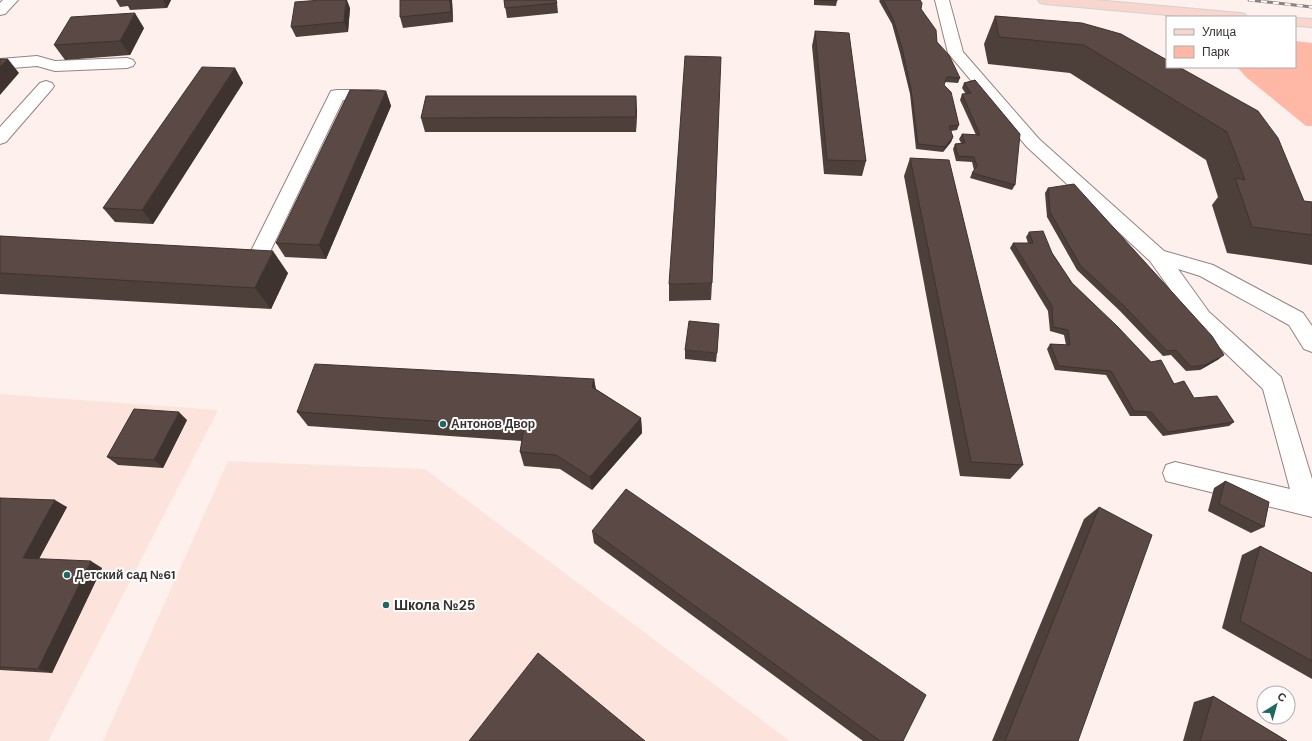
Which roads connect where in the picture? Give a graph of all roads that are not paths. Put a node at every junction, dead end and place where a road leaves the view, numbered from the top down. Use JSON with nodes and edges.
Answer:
{"nodes":[{"id":1,"x":11,"y":0,"type":"edge"},
{"id":2,"x":942,"y":0,"type":"edge"},
{"id":3,"x":1045,"y":0,"type":"edge"},
{"id":4,"x":0,"y":11,"type":"edge"},
{"id":5,"x":1229,"y":16,"type":"edge"},
{"id":6,"x":1296,"y":22,"type":"edge"},
{"id":7,"x":1312,"y":23,"type":"edge"},
{"id":8,"x":127,"y":63,"type":"dead end"},
{"id":9,"x":0,"y":64,"type":"edge"},
{"id":10,"x":46,"y":86,"type":"dead end"},
{"id":11,"x":383,"y":95,"type":"edge"},
{"id":12,"x":0,"y":138,"type":"edge"},
{"id":13,"x":260,"y":253,"type":"edge"},
{"id":14,"x":1157,"y":256,"type":"junction"},
{"id":15,"x":1312,"y":343,"type":"edge"},
{"id":16,"x":1174,"y":473,"type":"dead end"},
{"id":17,"x":1310,"y":505,"type":"edge"}],
"edges":[{"from":1,"to":4,"type":"street"},
{"from":2,"to":14,"type":"street"},
{"from":3,"to":5,"type":"main road"},
{"from":6,"to":7,"type":"main road"},
{"from":8,"to":9,"type":"street"},
{"from":10,"to":12,"type":"street"},
{"from":11,"to":13,"type":"street"},
{"from":14,"to":15,"type":"street"},
{"from":14,"to":17,"type":"street"},
{"from":16,"to":17,"type":"street"}]}
